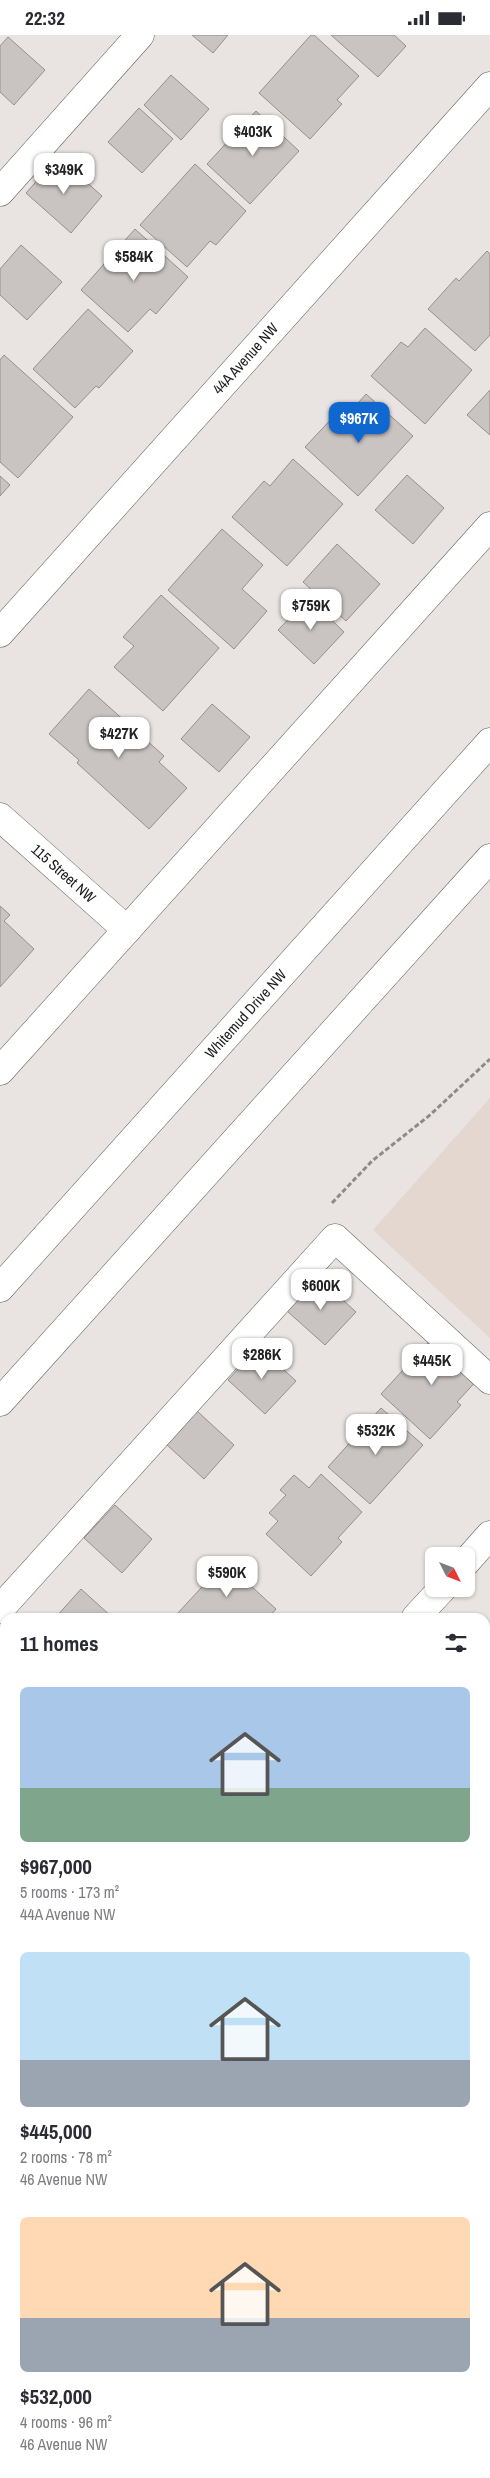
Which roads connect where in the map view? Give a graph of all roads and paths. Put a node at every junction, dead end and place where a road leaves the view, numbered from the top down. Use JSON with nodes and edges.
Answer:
{"nodes":[{"id":1,"x":140,"y":35,"type":"edge"},
{"id":2,"x":488,"y":91,"type":"edge"},
{"id":3,"x":0,"y":191,"type":"edge"},
{"id":4,"x":490,"y":526,"type":"edge"},
{"id":5,"x":0,"y":633,"type":"edge"},
{"id":6,"x":490,"y":742,"type":"edge"},
{"id":7,"x":0,"y":817,"type":"edge"},
{"id":8,"x":490,"y":858,"type":"edge"},
{"id":9,"x":127,"y":930,"type":"junction"},
{"id":10,"x":490,"y":1059,"type":"edge"},
{"id":11,"x":0,"y":1071,"type":"edge"},
{"id":12,"x":328,"y":1207,"type":"dead end"},
{"id":13,"x":0,"y":1288,"type":"edge"},
{"id":14,"x":490,"y":1380,"type":"edge"},
{"id":15,"x":0,"y":1402,"type":"edge"},
{"id":16,"x":490,"y":1535,"type":"edge"},
{"id":17,"x":475,"y":1552,"type":"edge"},
{"id":18,"x":435,"y":1597,"type":"edge"},
{"id":19,"x":0,"y":1609,"type":"edge"},
{"id":20,"x":420,"y":1613,"type":"edge"}],
"edges":[{"from":1,"to":3,"type":"main road"},
{"from":2,"to":5,"type":"main road","name":"44A Avenue NW"},
{"from":4,"to":9,"type":"main road"},
{"from":6,"to":13,"type":"main road","name":"Whitemud Drive NW"},
{"from":7,"to":9,"type":"main road","name":"115 Street NW"},
{"from":8,"to":15,"type":"main road"},
{"from":9,"to":11,"type":"main road"},
{"from":10,"to":12,"type":"path"},
{"from":14,"to":19,"type":"main road"},
{"from":16,"to":17,"type":"main road"},
{"from":18,"to":20,"type":"main road"}]}
